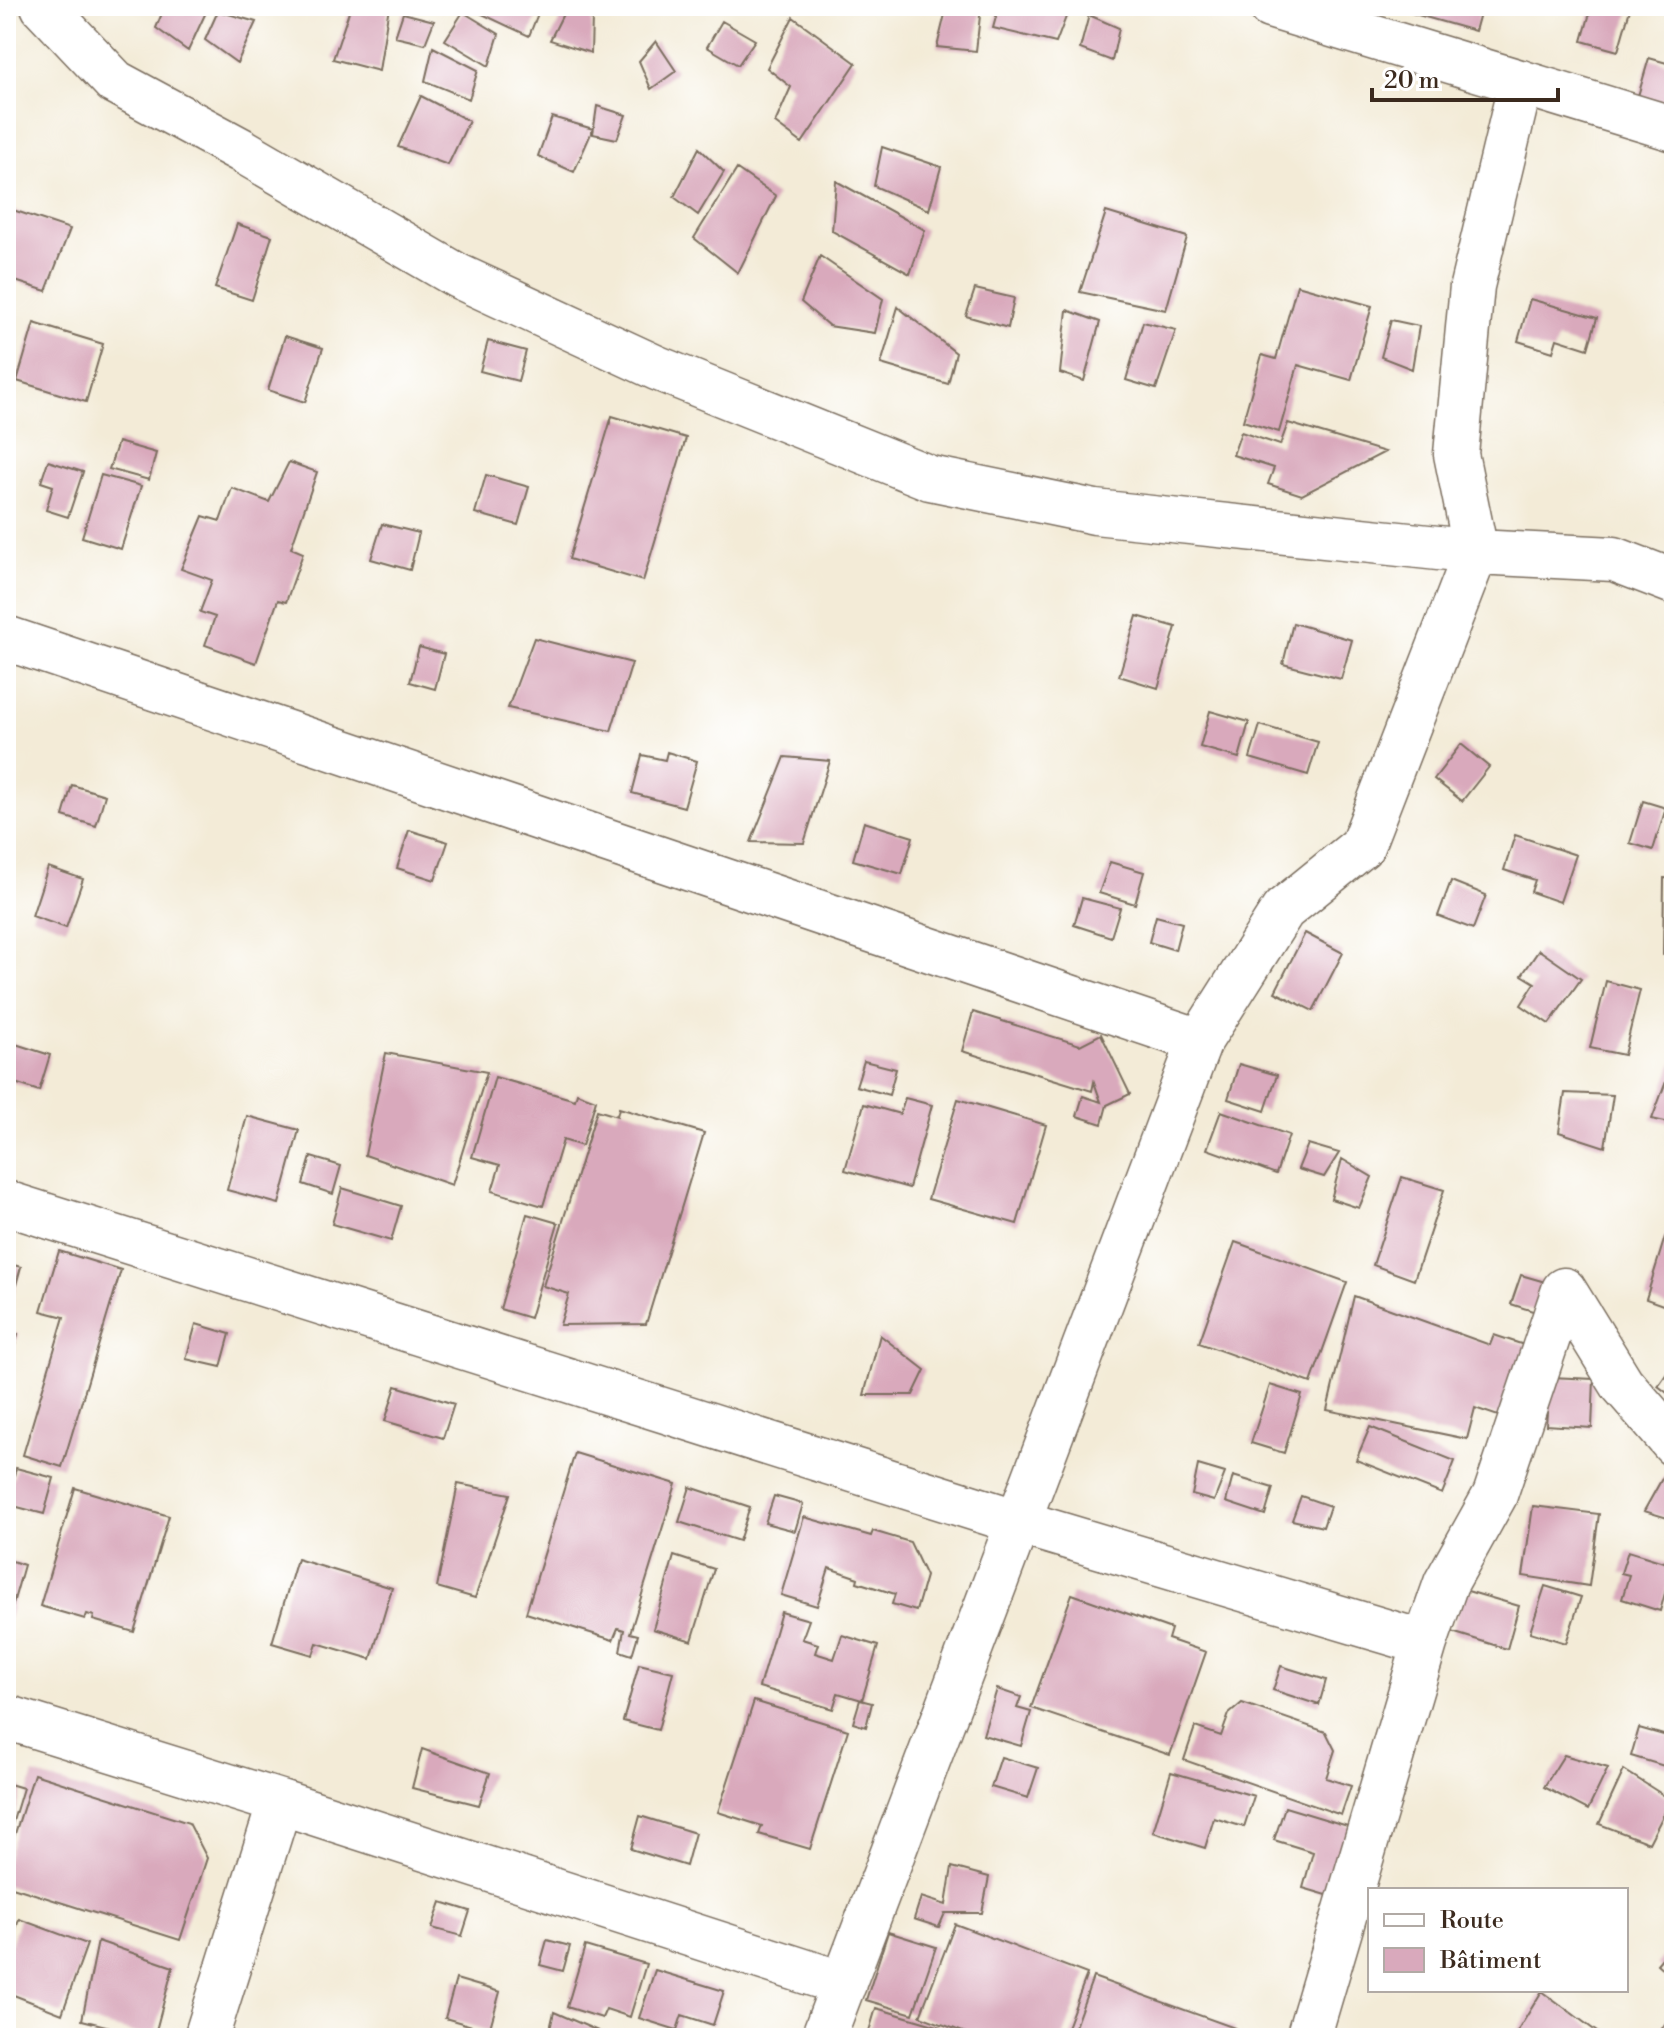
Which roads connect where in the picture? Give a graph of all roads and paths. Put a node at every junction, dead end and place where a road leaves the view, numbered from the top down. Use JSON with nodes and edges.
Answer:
{"nodes":[{"id":1,"x":43,"y":6,"type":"edge"},
{"id":2,"x":1270,"y":6,"type":"edge"},
{"id":3,"x":1521,"y":82,"type":"junction"},
{"id":4,"x":1674,"y":129,"type":"edge"},
{"id":5,"x":1476,"y":552,"type":"junction"},
{"id":6,"x":1674,"y":582,"type":"edge"},
{"id":7,"x":6,"y":638,"type":"edge"},
{"id":8,"x":1200,"y":1041,"type":"junction"},
{"id":9,"x":6,"y":1203,"type":"edge"},
{"id":10,"x":1674,"y":1444,"type":"edge"},
{"id":11,"x":1018,"y":1522,"type":"junction"},
{"id":12,"x":1425,"y":1643,"type":"junction"},
{"id":13,"x":6,"y":1717,"type":"edge"},
{"id":14,"x":280,"y":1802,"type":"junction"},
{"id":15,"x":844,"y":1984,"type":"junction"},
{"id":16,"x":206,"y":2038,"type":"edge"},
{"id":17,"x":823,"y":2038,"type":"edge"},
{"id":18,"x":1308,"y":2038,"type":"edge"}],
"edges":[{"from":1,"to":5,"type":"street"},
{"from":2,"to":3,"type":"street"},
{"from":3,"to":4,"type":"street"},
{"from":3,"to":5,"type":"street"},
{"from":5,"to":6,"type":"street"},
{"from":5,"to":8,"type":"street"},
{"from":7,"to":8,"type":"street"},
{"from":8,"to":11,"type":"street"},
{"from":9,"to":11,"type":"street"},
{"from":10,"to":12,"type":"street"},
{"from":11,"to":12,"type":"street"},
{"from":11,"to":15,"type":"street"},
{"from":12,"to":18,"type":"street"},
{"from":13,"to":14,"type":"street"},
{"from":14,"to":15,"type":"street"},
{"from":14,"to":16,"type":"street"},
{"from":15,"to":17,"type":"street"}]}
